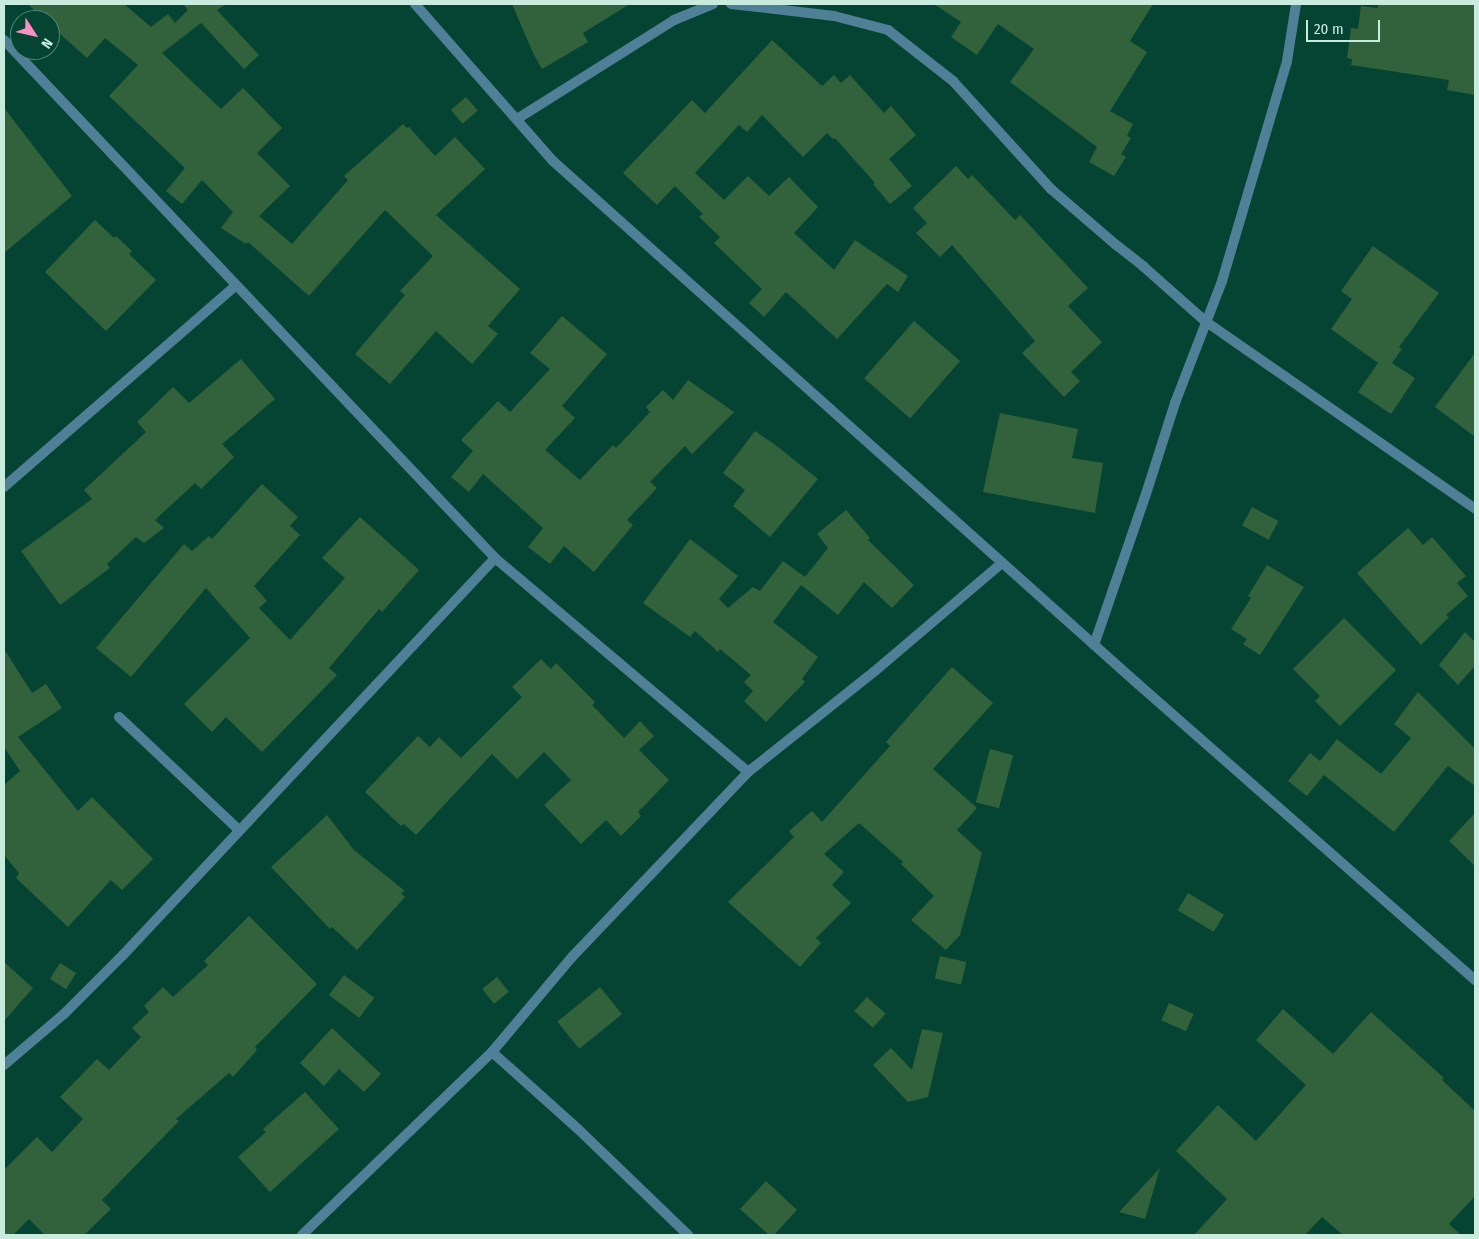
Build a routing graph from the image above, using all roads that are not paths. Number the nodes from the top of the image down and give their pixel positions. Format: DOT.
graph roads {
  1 [pos="415,4"];
  2 [pos="713,4"];
  3 [pos="731,4"];
  4 [pos="1296,4"];
  5 [pos="4,40"];
  6 [pos="517,120"];
  7 [pos="235,286"];
  8 [pos="1205,321"];
  9 [pos="4,487"];
  10 [pos="1475,509"];
  11 [pos="495,558"];
  12 [pos="1002,563"];
  13 [pos="1094,645"];
  14 [pos="119,717"];
  15 [pos="748,772"];
  16 [pos="239,830"];
  17 [pos="1475,980"];
  18 [pos="492,1052"];
  19 [pos="4,1065"];
  20 [pos="302,1235"];
  21 [pos="688,1235"];
  1 -- 6 [label="street"];
  2 -- 6 [label="street"];
  3 -- 8 [label="street"];
  4 -- 8 [label="street"];
  5 -- 7 [label="street"];
  6 -- 12 [label="street"];
  7 -- 9 [label="street"];
  7 -- 11 [label="street"];
  8 -- 10 [label="street"];
  8 -- 13 [label="street"];
  11 -- 15 [label="street"];
  11 -- 16 [label="street"];
  12 -- 13 [label="street"];
  12 -- 15 [label="street"];
  13 -- 17 [label="street"];
  14 -- 16 [label="street"];
  15 -- 18 [label="street"];
  16 -- 19 [label="street"];
  18 -- 20 [label="street"];
  18 -- 21 [label="street"];
}
